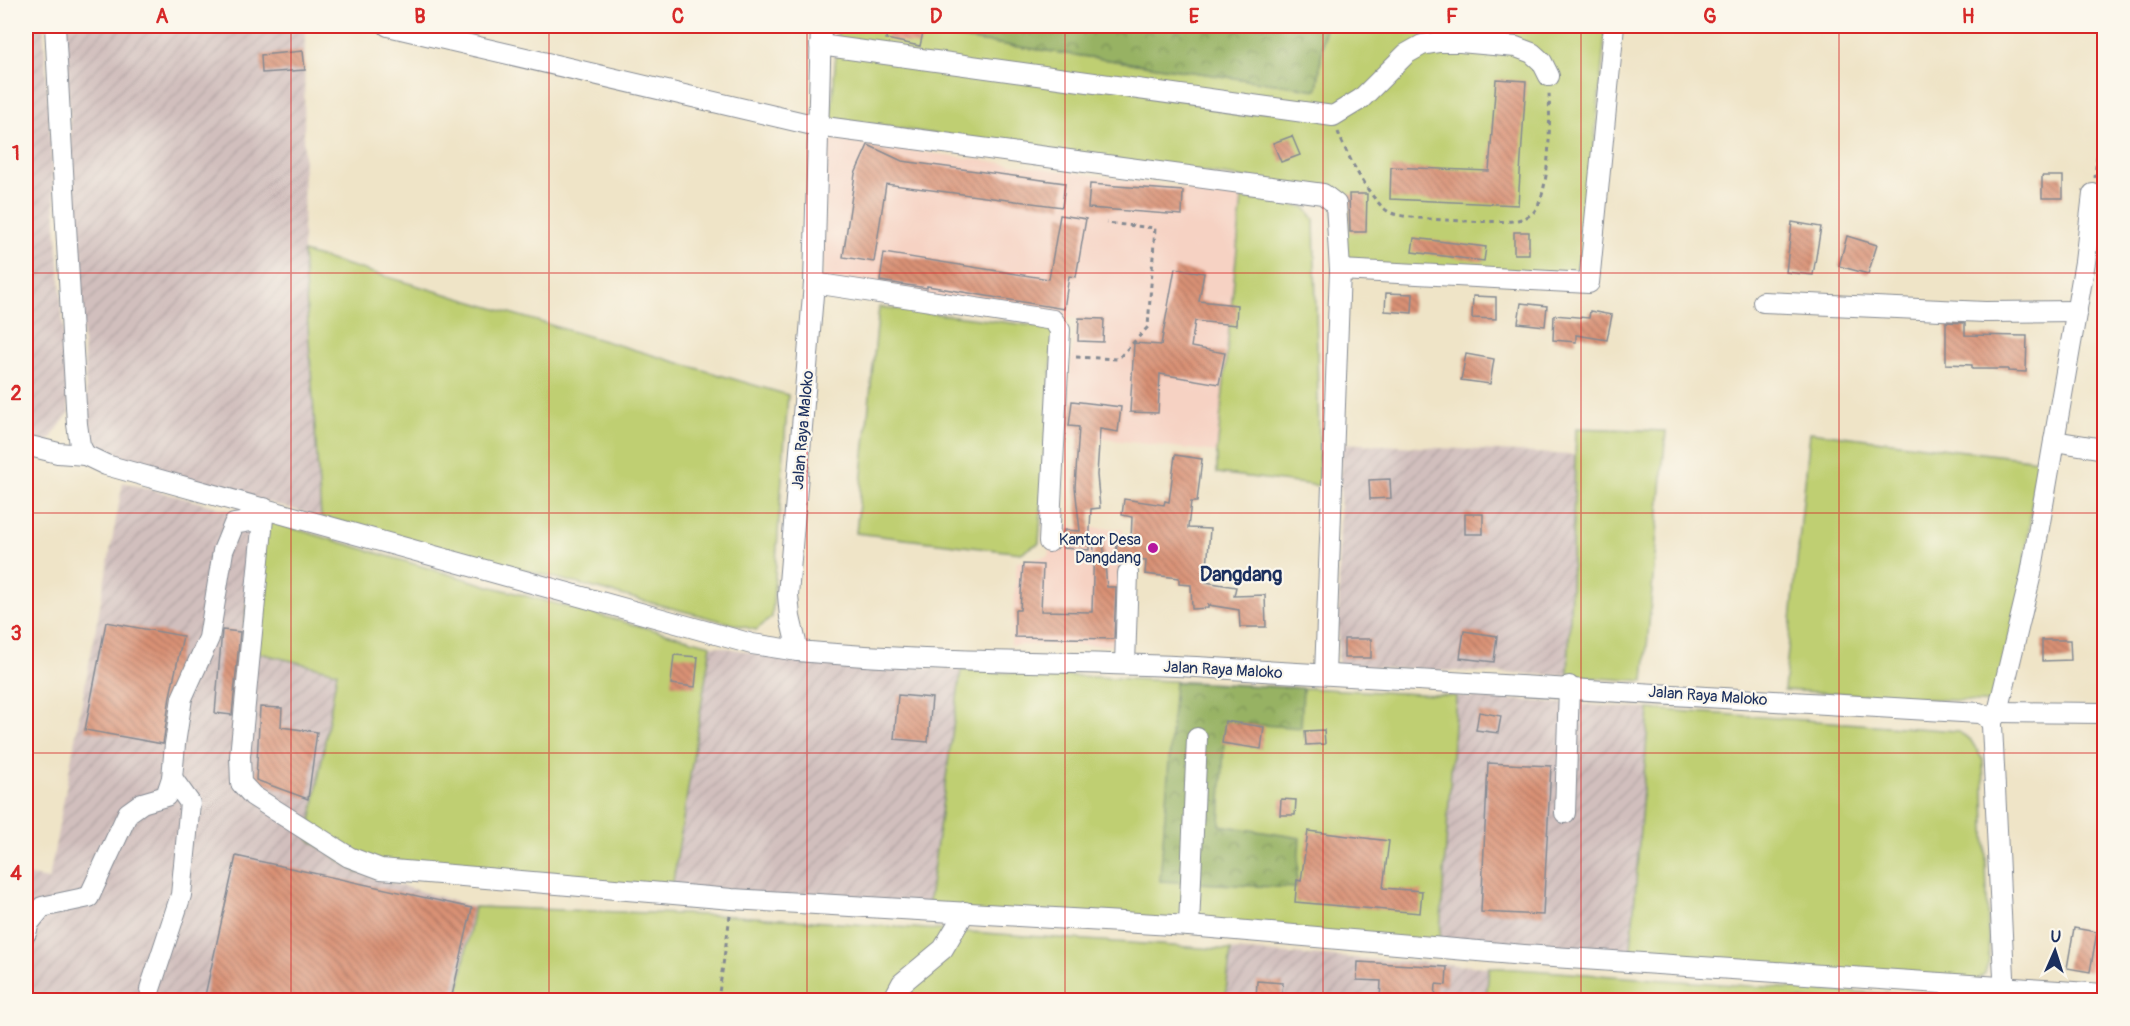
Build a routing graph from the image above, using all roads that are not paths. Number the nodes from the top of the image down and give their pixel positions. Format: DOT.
graph roads {
  1 [pos="56,26"];
  2 [pos="388,26"];
  3 [pos="821,26"];
  4 [pos="1614,26"];
  5 [pos="820,45"];
  6 [pos="1549,76"];
  7 [pos="817,126"];
  8 [pos="2093,194"];
  9 [pos="2104,256"];
  10 [pos="2085,262"];
  11 [pos="1340,270"];
  12 [pos="814,283"];
  13 [pos="1763,302"];
  14 [pos="2077,311"];
  15 [pos="2054,441"];
  16 [pos="26,445"];
  17 [pos="2104,449"];
  18 [pos="85,455"];
  19 [pos="263,514"];
  20 [pos="1048,542"];
  21 [pos="1128,573"];
  22 [pos="798,651"];
  23 [pos="1125,664"];
  24 [pos="1325,674"];
  25 [pos="1569,686"];
  26 [pos="2104,713"];
  27 [pos="1994,717"];
  28 [pos="1197,738"];
  29 [pos="172,778"];
  30 [pos="1565,813"];
  31 [pos="965,912"];
  32 [pos="1189,926"];
  33 [pos="26,933"];
  34 [pos="150,989"];
  35 [pos="2004,994"];
  36 [pos="2104,994"];
  37 [pos="893,1000"];
  1 -- 18 [label="street"];
  2 -- 7 [label="street"];
  3 -- 5 [label="street, Jalan Raya Maloko"];
  4 -- 11 [label="street"];
  5 -- 6 [label="street"];
  5 -- 7 [label="street, Jalan Raya Maloko"];
  7 -- 11 [label="street"];
  7 -- 12 [label="street, Jalan Raya Maloko"];
  8 -- 10 [label="street"];
  9 -- 10 [label="street"];
  10 -- 14 [label="street"];
  11 -- 24 [label="street"];
  12 -- 20 [label="street"];
  12 -- 22 [label="street, Jalan Raya Maloko"];
  13 -- 14 [label="street"];
  14 -- 15 [label="street"];
  15 -- 17 [label="street"];
  15 -- 27 [label="street"];
  16 -- 18 [label="street"];
  18 -- 19 [label="street"];
  19 -- 22 [label="street"];
  19 -- 29 [label="street"];
  19 -- 31 [label="street"];
  21 -- 23 [label="street"];
  22 -- 23 [label="street, Jalan Raya Maloko"];
  23 -- 24 [label="street, Jalan Raya Maloko"];
  24 -- 25 [label="street, Jalan Raya Maloko"];
  25 -- 27 [label="street, Jalan Raya Maloko"];
  25 -- 30 [label="street"];
  26 -- 27 [label="street"];
  27 -- 35 [label="street"];
  28 -- 32 [label="street"];
  29 -- 33 [label="street"];
  29 -- 34 [label="street"];
  31 -- 32 [label="street"];
  31 -- 37 [label="street"];
  32 -- 35 [label="street"];
  35 -- 36 [label="street"];
}
